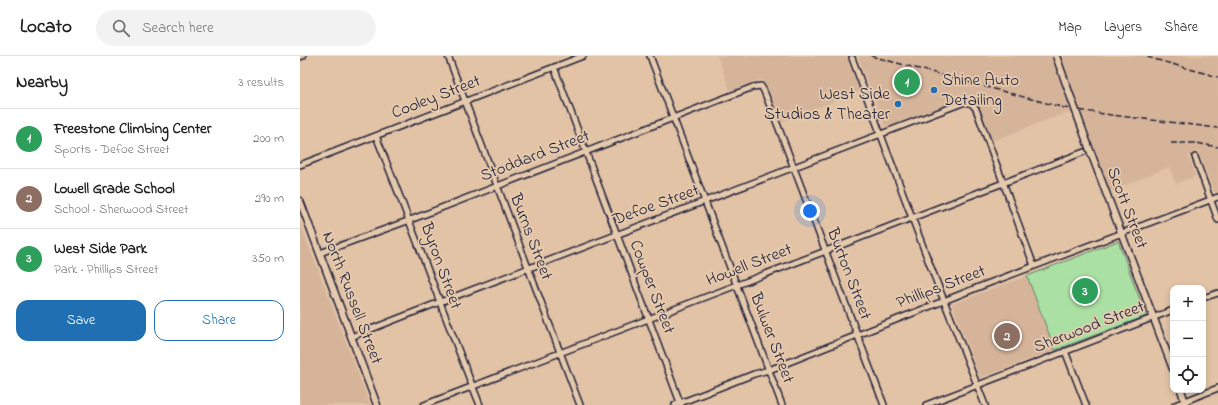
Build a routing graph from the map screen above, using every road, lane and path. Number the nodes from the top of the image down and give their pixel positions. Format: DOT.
graph roads {
  1 [pos="303,56"];
  2 [pos="448,56"];
  3 [pos="583,56"];
  4 [pos="650,56"];
  5 [pos="1056,56"];
  6 [pos="300,57"];
  7 [pos="852,58"];
  8 [pos="554,67"];
  9 [pos="761,86"];
  10 [pos="465,101"];
  11 [pos="674,118"];
  12 [pos="881,134"];
  13 [pos="376,136"];
  14 [pos="586,152"];
  15 [pos="1084,152"];
  16 [pos="1194,157"];
  17 [pos="300,166"];
  18 [pos="794,168"];
  19 [pos="1003,184"];
  20 [pos="497,186"];
  21 [pos="1218,197"];
  22 [pos="1211,200"];
  23 [pos="300,201"];
  24 [pos="706,202"];
  25 [pos="913,218"];
  26 [pos="410,220"];
  27 [pos="1218,220"];
  28 [pos="1122,234"];
  29 [pos="616,235"];
  30 [pos="826,251"];
  31 [pos="320,253"];
  32 [pos="1034,266"];
  33 [pos="528,268"];
  34 [pos="737,285"];
  35 [pos="1218,293"];
  36 [pos="1206,297"];
  37 [pos="944,301"];
  38 [pos="440,302"];
  39 [pos="1170,311"];
  40 [pos="1153,318"];
  41 [pos="649,319"];
  42 [pos="857,335"];
  43 [pos="351,337"];
  44 [pos="1065,351"];
  45 [pos="560,353"];
  46 [pos="1170,361"];
  47 [pos="769,370"];
  48 [pos="976,385"];
  49 [pos="472,387"];
  50 [pos="1218,388"];
  51 [pos="1182,393"];
  52 [pos="1185,403"];
  53 [pos="679,404"];
  54 [pos="377,405"];
  55 [pos="424,405"];
  56 [pos="480,405"];
  57 [pos="580,405"];
  58 [pos="782,405"];
  59 [pos="884,405"];
  60 [pos="926,405"];
  61 [pos="985,405"];
  62 [pos="1086,405"];
  63 [pos="1174,405"];
  1 -- 6 [label="street"];
  2 -- 10 [label="street, Burns Street"];
  3 -- 8 [label="street, Cooley Street"];
  4 -- 11 [label="street, Bulwer Street"];
  5 -- 28 [label="street, Scott Street, bridge"];
  7 -- 12 [label="street"];
  8 -- 10 [label="street, Cooley Street"];
  8 -- 14 [label="street, Cowper Street"];
  9 -- 11 [label="street, Stoddard Street"];
  9 -- 18 [label="street, Burton Street"];
  10 -- 13 [label="street, Cooley Street"];
  10 -- 20 [label="street, Burns Street"];
  11 -- 14 [label="street, Stoddard Street"];
  11 -- 24 [label="street, Bulwer Street"];
  12 -- 18 [label="street, Defoe Street"];
  12 -- 19 [label="street, Defoe Street"];
  12 -- 25 [label="street"];
  13 -- 17 [label="street, Cooley Street"];
  13 -- 26 [label="street, Byron Street"];
  14 -- 20 [label="street, Stoddard Street"];
  14 -- 29 [label="street, Cowper Street"];
  15 -- 19 [label="street, Howell Street"];
  16 -- 22 [label="street"];
  18 -- 24 [label="street, Defoe Street"];
  18 -- 30 [label="street, Burton Street"];
  19 -- 25 [label="street, Howell Street"];
  19 -- 32 [label="street"];
  20 -- 26 [label="street, Stoddard Street"];
  20 -- 33 [label="street, Burns Street"];
  21 -- 22 [label="street, Phillips Street"];
  22 -- 27 [label="street"];
  22 -- 28 [label="street, Phillips Street"];
  23 -- 31 [label="street, North Russell Street"];
  24 -- 29 [label="street, Defoe Street"];
  24 -- 34 [label="street, Bulwer Street"];
  25 -- 30 [label="street, Howell Street"];
  25 -- 37 [label="street"];
  26 -- 31 [label="street, Stoddard Street"];
  26 -- 38 [label="street, Byron Street"];
  28 -- 32 [label="street, Phillips Street"];
  28 -- 40 [label="street, Scott Street"];
  29 -- 33 [label="street, Defoe Street"];
  29 -- 41 [label="street, Cowper Street"];
  30 -- 34 [label="street, Howell Street"];
  30 -- 42 [label="street, Burton Street"];
  31 -- 43 [label="street, North Russell Street"];
  32 -- 37 [label="street, Phillips Street"];
  33 -- 38 [label="street, Defoe Street"];
  33 -- 45 [label="street, Burns Street"];
  34 -- 41 [label="street, Howell Street"];
  34 -- 47 [label="street, Bulwer Street"];
  35 -- 36 [label="street"];
  37 -- 42 [label="street, Phillips Street"];
  37 -- 48 [label="street"];
  38 -- 43 [label="street, Defoe Street"];
  38 -- 49 [label="street, Byron Street"];
  39 -- 40 [label="street, Sherwood Street"];
  40 -- 44 [label="street, Sherwood Street"];
  40 -- 46 [label="street, Scott Street"];
  41 -- 45 [label="street, Howell Street"];
  41 -- 53 [label="street, Cowper Street"];
  42 -- 47 [label="street, Phillips Street"];
  42 -- 59 [label="street, Burton Street"];
  43 -- 54 [label="street, North Russell Street"];
  44 -- 48 [label="street, Sherwood Street"];
  44 -- 62 [label="street"];
  45 -- 49 [label="street, Howell Street"];
  45 -- 57 [label="street, Burns Street"];
  47 -- 53 [label="street, Phillips Street"];
  47 -- 58 [label="street, Bulwer Street"];
  48 -- 60 [label="street, Sherwood Street"];
  48 -- 61 [label="street"];
  49 -- 55 [label="street, Howell Street"];
  49 -- 56 [label="street, Byron Street"];
  50 -- 52 [label="street"];
  51 -- 52 [label="street"];
  52 -- 63 [label="street"];
}
